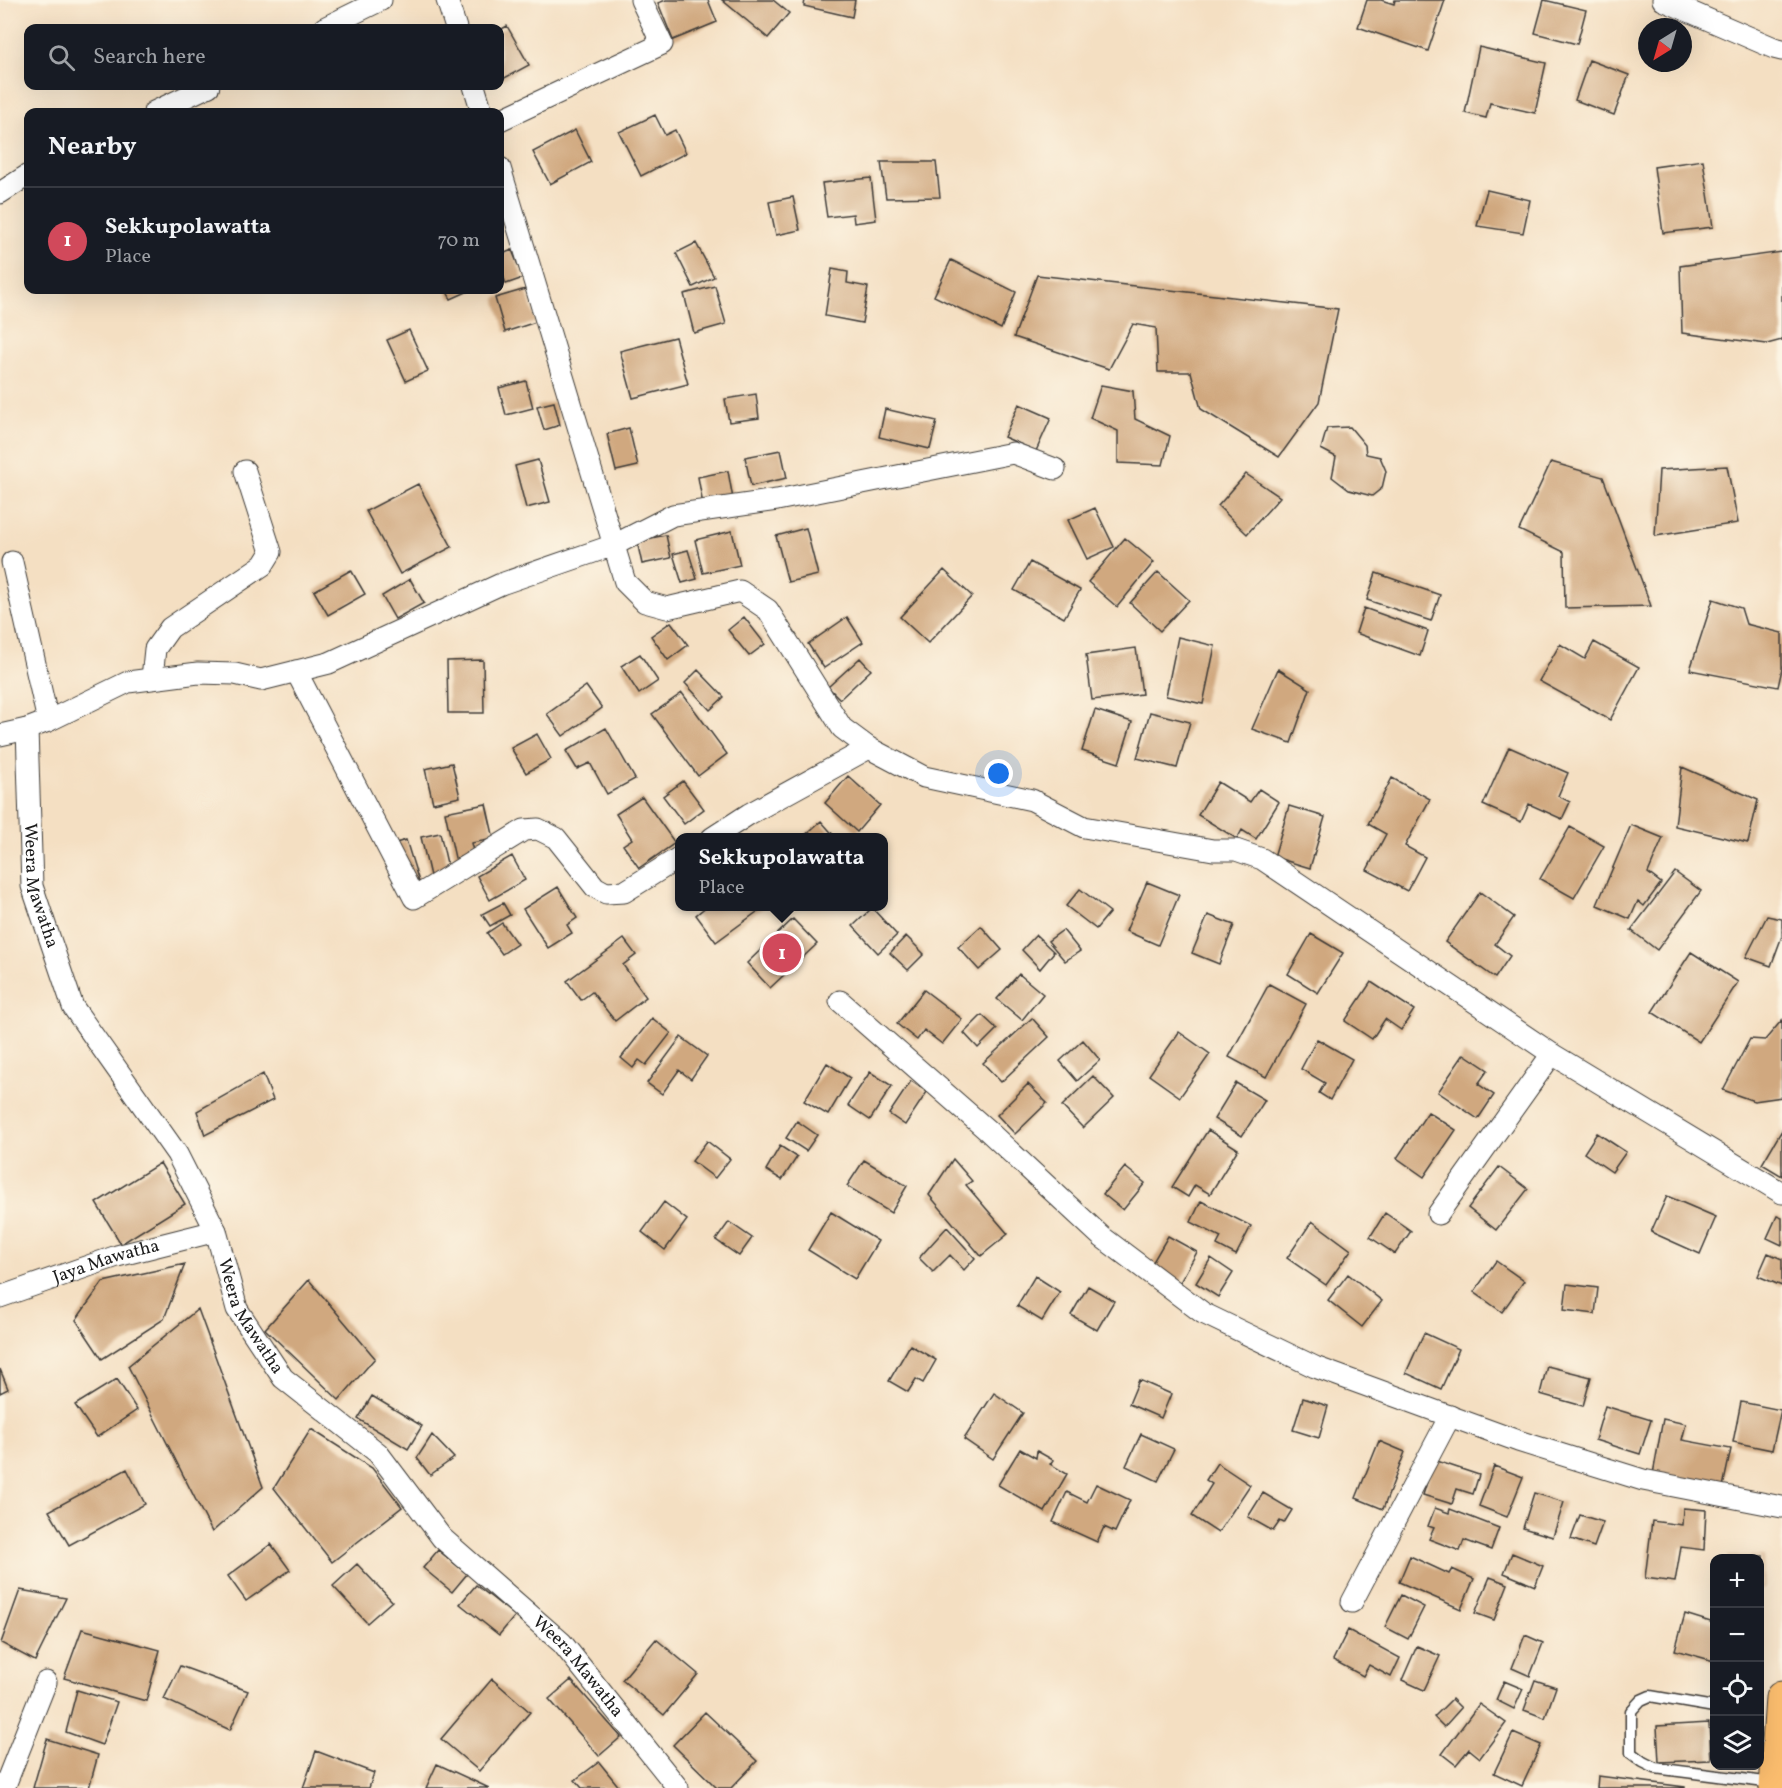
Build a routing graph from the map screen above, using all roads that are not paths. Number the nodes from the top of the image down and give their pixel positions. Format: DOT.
graph roads {
  1 [pos="381,0"];
  2 [pos="447,0"];
  3 [pos="641,0"];
  4 [pos="1663,0"];
  5 [pos="332,24"];
  6 [pos="455,24"];
  7 [pos="1782,50"];
  8 [pos="201,90"];
  9 [pos="475,90"];
  10 [pos="162,108"];
  11 [pos="481,108"];
  12 [pos="504,118"];
  13 [pos="24,178"];
  14 [pos="504,181"];
  15 [pos="0,193"];
  16 [pos="1055,469"];
  17 [pos="245,471"];
  18 [pos="614,545"];
  19 [pos="12,562"];
  20 [pos="296,671"];
  21 [pos="152,678"];
  22 [pos="48,721"];
  23 [pos="27,729"];
  24 [pos="0,735"];
  25 [pos="869,748"];
  26 [pos="718,833"];
  27 [pos="675,860"];
  28 [pos="840,1001"];
  29 [pos="1552,1054"];
  30 [pos="1782,1193"];
  31 [pos="1438,1214"];
  32 [pos="216,1231"];
  33 [pos="0,1297"];
  34 [pos="1450,1416"];
  35 [pos="1782,1507"];
  36 [pos="1352,1602"];
  37 [pos="46,1682"];
  38 [pos="1710,1706"];
  39 [pos="1778,1711"];
  40 [pos="1776,1786"];
  41 [pos="4,1788"];
  42 [pos="678,1788"];
  1 -- 5 [label="street"];
  2 -- 6 [label="street"];
  3 -- 12 [label="street"];
  4 -- 7 [label="street"];
  8 -- 10 [label="street"];
  9 -- 11 [label="street"];
  13 -- 15 [label="street"];
  14 -- 18 [label="street"];
  16 -- 18 [label="street"];
  17 -- 21 [label="street"];
  18 -- 20 [label="street"];
  18 -- 25 [label="street"];
  19 -- 22 [label="street"];
  20 -- 21 [label="street"];
  20 -- 27 [label="street"];
  21 -- 22 [label="street"];
  22 -- 23 [label="street"];
  23 -- 24 [label="street"];
  23 -- 32 [label="street, Weera Mawatha"];
  25 -- 26 [label="street"];
  25 -- 29 [label="street"];
  28 -- 34 [label="street"];
  29 -- 30 [label="street"];
  29 -- 31 [label="street"];
  32 -- 33 [label="street, Jaya Mawatha"];
  32 -- 42 [label="street, Weera Mawatha"];
  34 -- 35 [label="street"];
  34 -- 36 [label="street"];
  37 -- 41 [label="street"];
  38 -- 40 [label="lane"];
  39 -- 40 [label="main road"];
}
